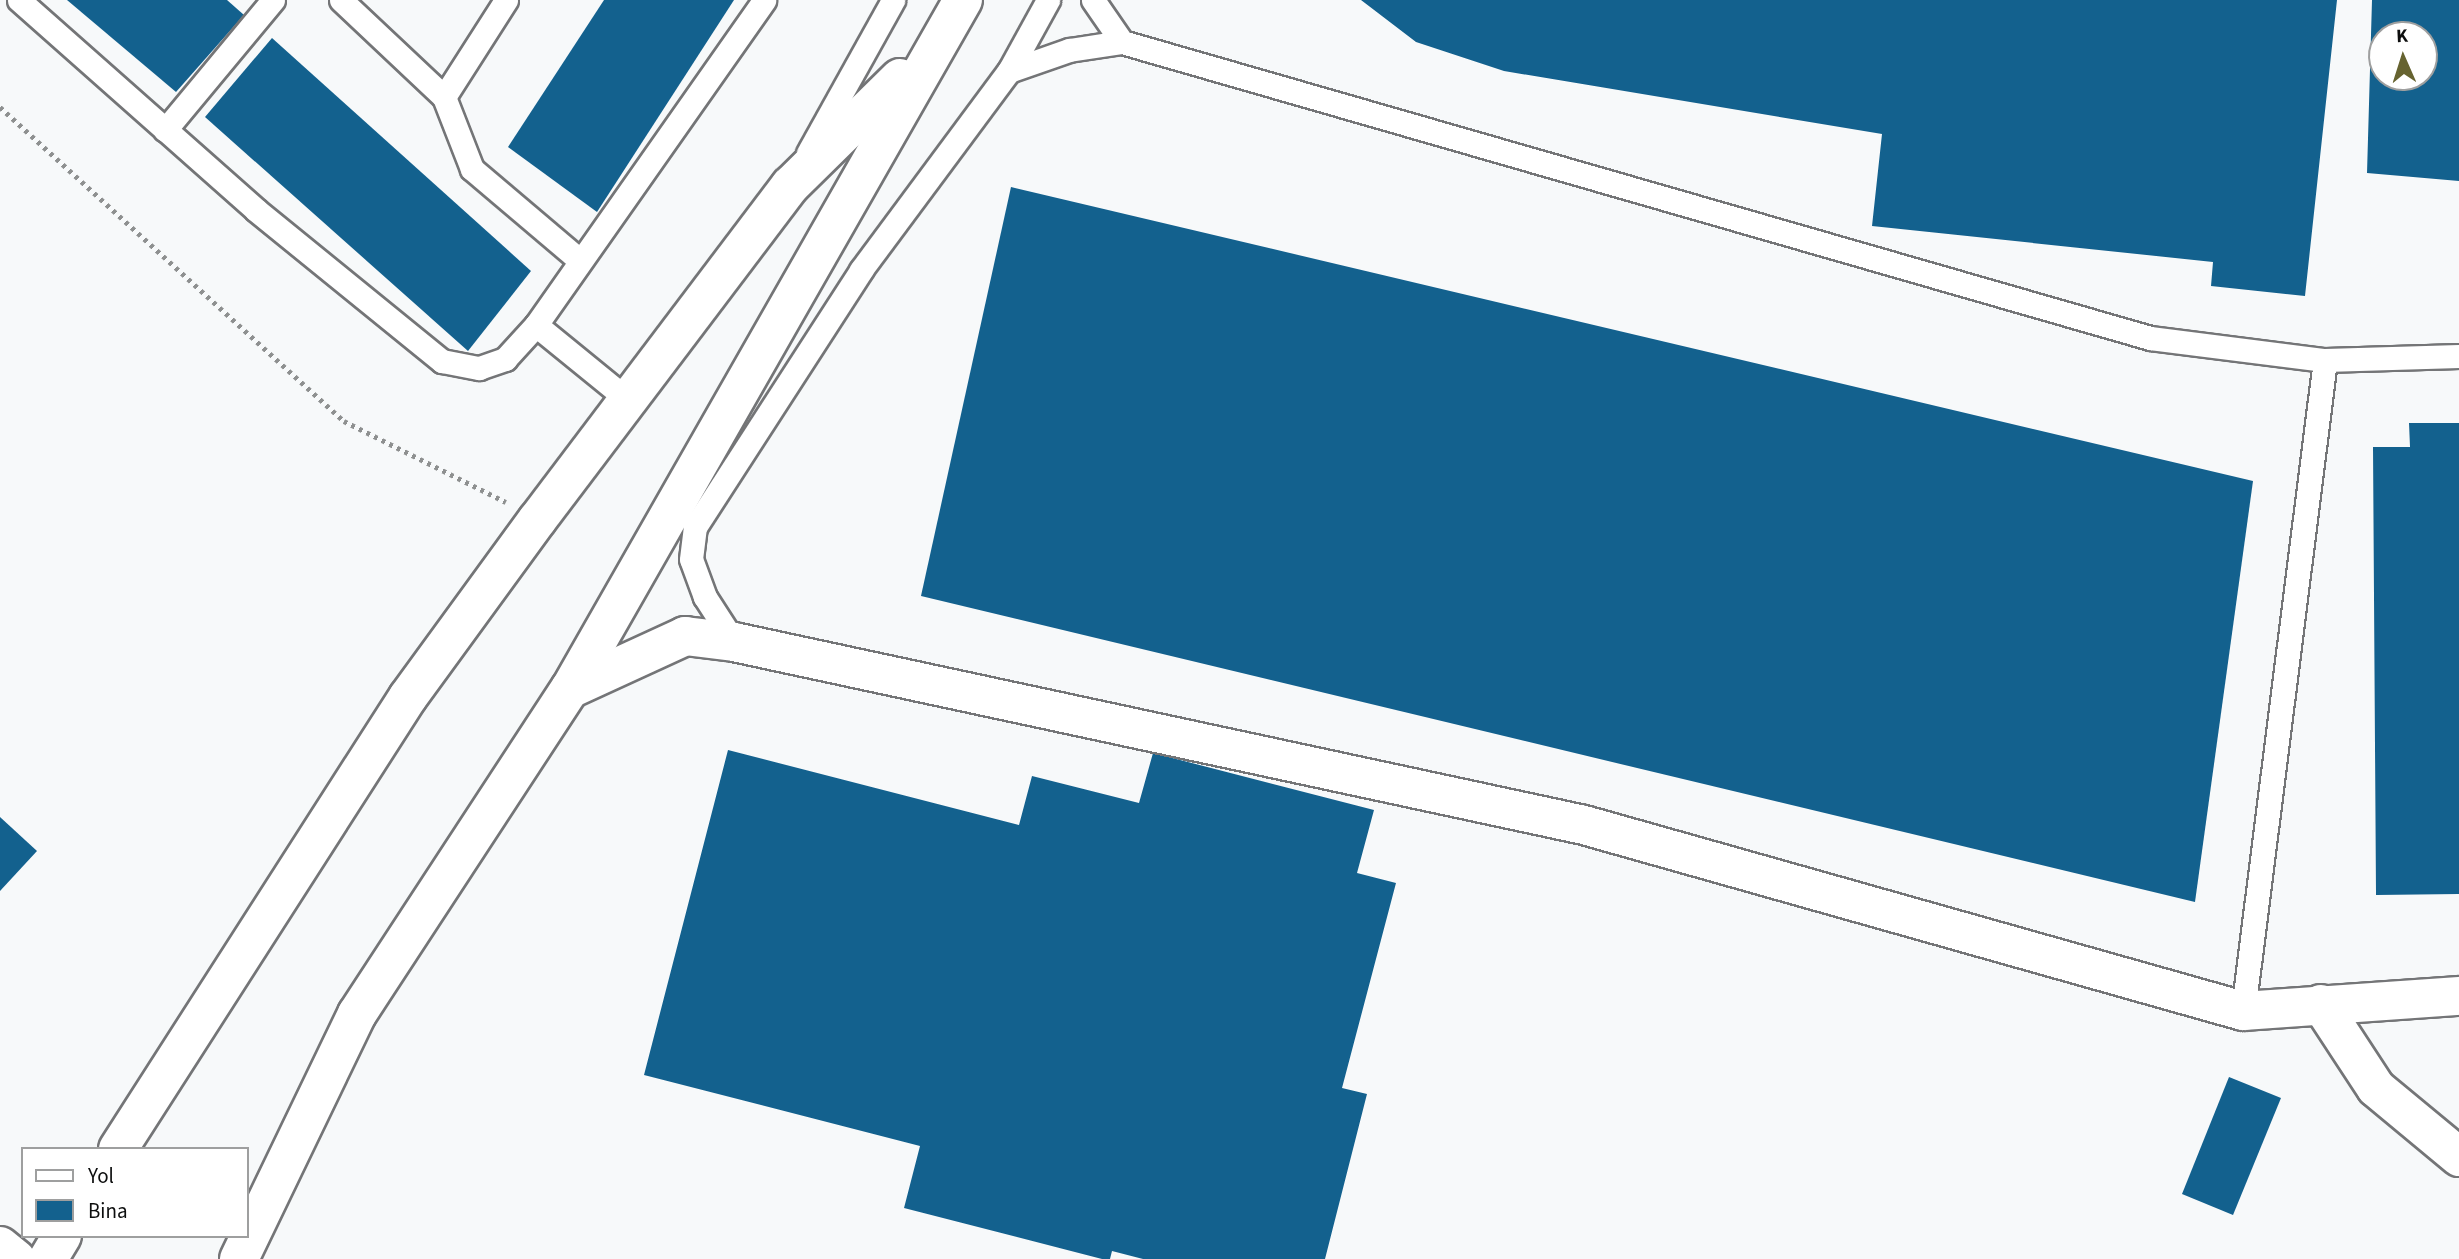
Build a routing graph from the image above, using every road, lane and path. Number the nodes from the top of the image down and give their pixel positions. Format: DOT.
graph roads {
  1 [pos="19,0"];
  2 [pos="273,0"];
  3 [pos="341,0"];
  4 [pos="506,0"];
  5 [pos="764,0"];
  6 [pos="893,0"];
  7 [pos="1048,0"];
  8 [pos="1093,0"];
  9 [pos="963,1"];
  10 [pos="1122,42"];
  11 [pos="932,47"];
  12 [pos="1009,71"];
  13 [pos="444,97"];
  14 [pos="0,107"];
  15 [pos="165,130"];
  16 [pos="790,186"];
  17 [pos="578,259"];
  18 [pos="536,325"];
  19 [pos="2459,356"];
  20 [pos="2325,360"];
  21 [pos="628,400"];
  22 [pos="538,519"];
  23 [pos="733,642"];
  24 [pos="570,689"];
  25 [pos="2459,996"];
  26 [pos="2322,1004"];
  27 [pos="2243,1011"];
  28 [pos="119,1147"];
  29 [pos="2459,1157"];
  30 [pos="61,1238"];
  31 [pos="0,1246"];
  32 [pos="16,1259"];
  33 [pos="48,1259"];
  34 [pos="239,1259"];
  1 -- 15 [label="lane"];
  2 -- 15 [label="lane"];
  3 -- 13 [label="lane"];
  4 -- 13 [label="lane"];
  5 -- 17 [label="lane"];
  6 -- 16 [label="lane"];
  7 -- 12 [label="lane"];
  8 -- 10 [label="lane"];
  9 -- 11 [label="street"];
  10 -- 12 [label="lane"];
  10 -- 20 [label="lane"];
  11 -- 16 [label="street"];
  11 -- 24 [label="street"];
  12 -- 23 [label="lane"];
  13 -- 17 [label="lane"];
  14 -- 22 [label="path"];
  15 -- 18 [label="lane"];
  16 -- 21 [label="street"];
  17 -- 18 [label="lane"];
  18 -- 21 [label="lane"];
  19 -- 20 [label="lane"];
  20 -- 27 [label="lane"];
  21 -- 22 [label="street"];
  22 -- 28 [label="street"];
  23 -- 24 [label="street"];
  23 -- 27 [label="street"];
  24 -- 34 [label="street"];
  25 -- 26 [label="street"];
  26 -- 27 [label="street"];
  26 -- 29 [label="street"];
  30 -- 33 [label="street"];
  31 -- 32 [label="street"];
}
